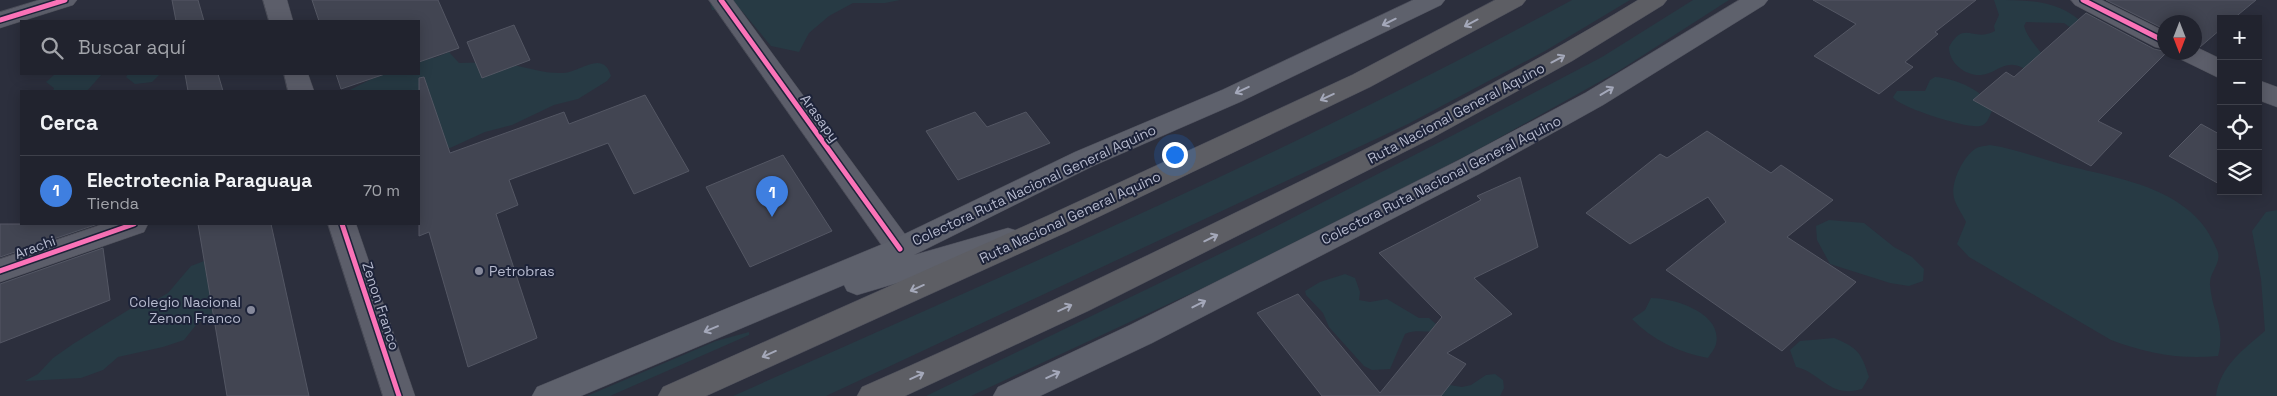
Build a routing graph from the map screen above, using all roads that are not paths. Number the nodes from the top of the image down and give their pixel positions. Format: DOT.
graph roads {
  1 [pos="65,0"];
  2 [pos="275,0"];
  3 [pos="721,0"];
  4 [pos="1433,0"];
  5 [pos="1514,0"];
  6 [pos="1655,0"];
  7 [pos="1756,0"];
  8 [pos="2083,0"];
  9 [pos="0,20"];
  10 [pos="281,20"];
  11 [pos="2157,37"];
  12 [pos="2202,60"];
  13 [pos="2217,68"];
  14 [pos="296,75"];
  15 [pos="301,90"];
  16 [pos="2262,91"];
  17 [pos="2277,98"];
  18 [pos="1057,224"];
  19 [pos="131,225"];
  20 [pos="342,225"];
  21 [pos="900,248"];
  22 [pos="0,271"];
  23 [pos="738,318"];
  24 [pos="399,396"];
  25 [pos="548,396"];
  26 [pos="674,396"];
  27 [pos="873,396"];
  28 [pos="1009,396"];
  1 -- 9 [label="street"];
  2 -- 10 [label="street"];
  3 -- 21 [label="street, Arasapy"];
  4 -- 21 [label="main road, Colectora Ruta Nacional General Aquino, one-way"];
  5 -- 18 [label="highway, Ruta Nacional General Aquino, one-way"];
  27 -- 6 [label="highway, Ruta Nacional General Aquino, one-way"];
  28 -- 7 [label="main road, Colectora Ruta Nacional General Aquino, one-way"];
  8 -- 11 [label="street"];
  12 -- 13 [label="street"];
  14 -- 15 [label="street"];
  16 -- 17 [label="street"];
  18 -- 23 [label="main road"];
  18 -- 26 [label="highway, Ruta Nacional General Aquino, one-way"];
  19 -- 22 [label="street, Arachi"];
  20 -- 24 [label="street, Zenon Franco"];
  21 -- 23 [label="main road, Colectora Ruta Nacional General Aquino"];
  23 -- 25 [label="main road, Colectora Ruta Nacional General Aquino, one-way"];
}
